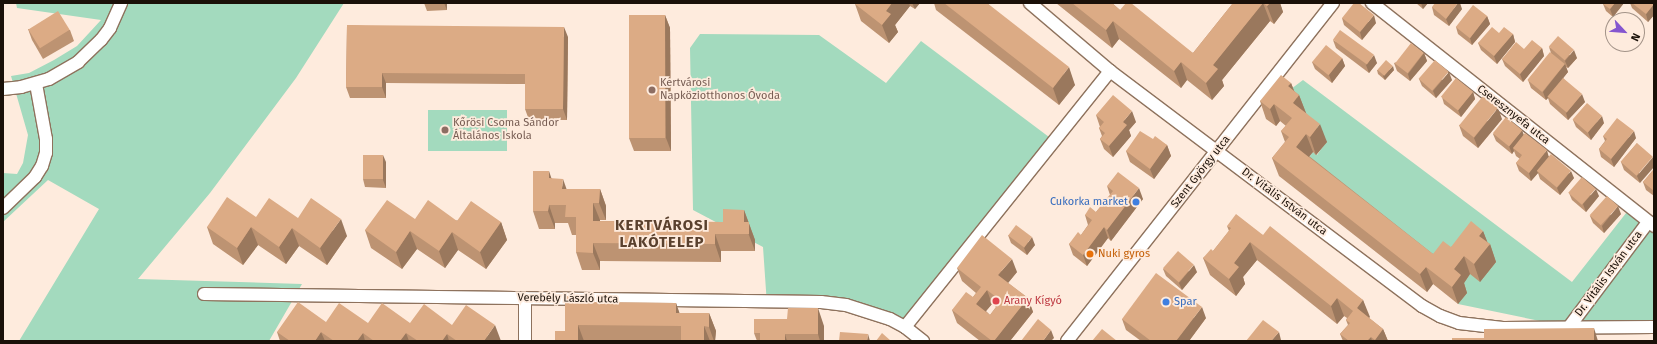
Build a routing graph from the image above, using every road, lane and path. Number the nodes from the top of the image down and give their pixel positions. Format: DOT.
graph roads {
  1 [pos="121,3"];
  2 [pos="1030,3"];
  3 [pos="1333,3"];
  4 [pos="1372,3"];
  5 [pos="1110,71"];
  6 [pos="36,84"];
  7 [pos="3,89"];
  8 [pos="1217,152"];
  9 [pos="3,208"];
  10 [pos="1651,224"];
  11 [pos="204,294"];
  12 [pos="525,298"];
  13 [pos="1569,326"];
  14 [pos="905,327"];
  15 [pos="1654,327"];
  16 [pos="525,341"];
  17 [pos="923,341"];
  18 [pos="1067,341"];
  1 -- 6 [label="street"];
  2 -- 5 [label="street, Dr. Vitális István utca"];
  3 -- 8 [label="street, Szent György utca"];
  4 -- 10 [label="street, Cseresznyefa utca"];
  5 -- 8 [label="street, Dr. Vitális István utca"];
  5 -- 14 [label="street"];
  6 -- 7 [label="street"];
  6 -- 9 [label="street"];
  8 -- 13 [label="street, Dr. Vitális István utca"];
  8 -- 18 [label="street, Szent György utca"];
  10 -- 13 [label="street, Dr. Vitális István utca"];
  11 -- 12 [label="street, Verebély László utca"];
  12 -- 14 [label="street, Verebély László utca"];
  12 -- 16 [label="street"];
  13 -- 15 [label="street, Dr. Vitális István utca"];
  14 -- 17 [label="street, Verebély László utca"];
}
